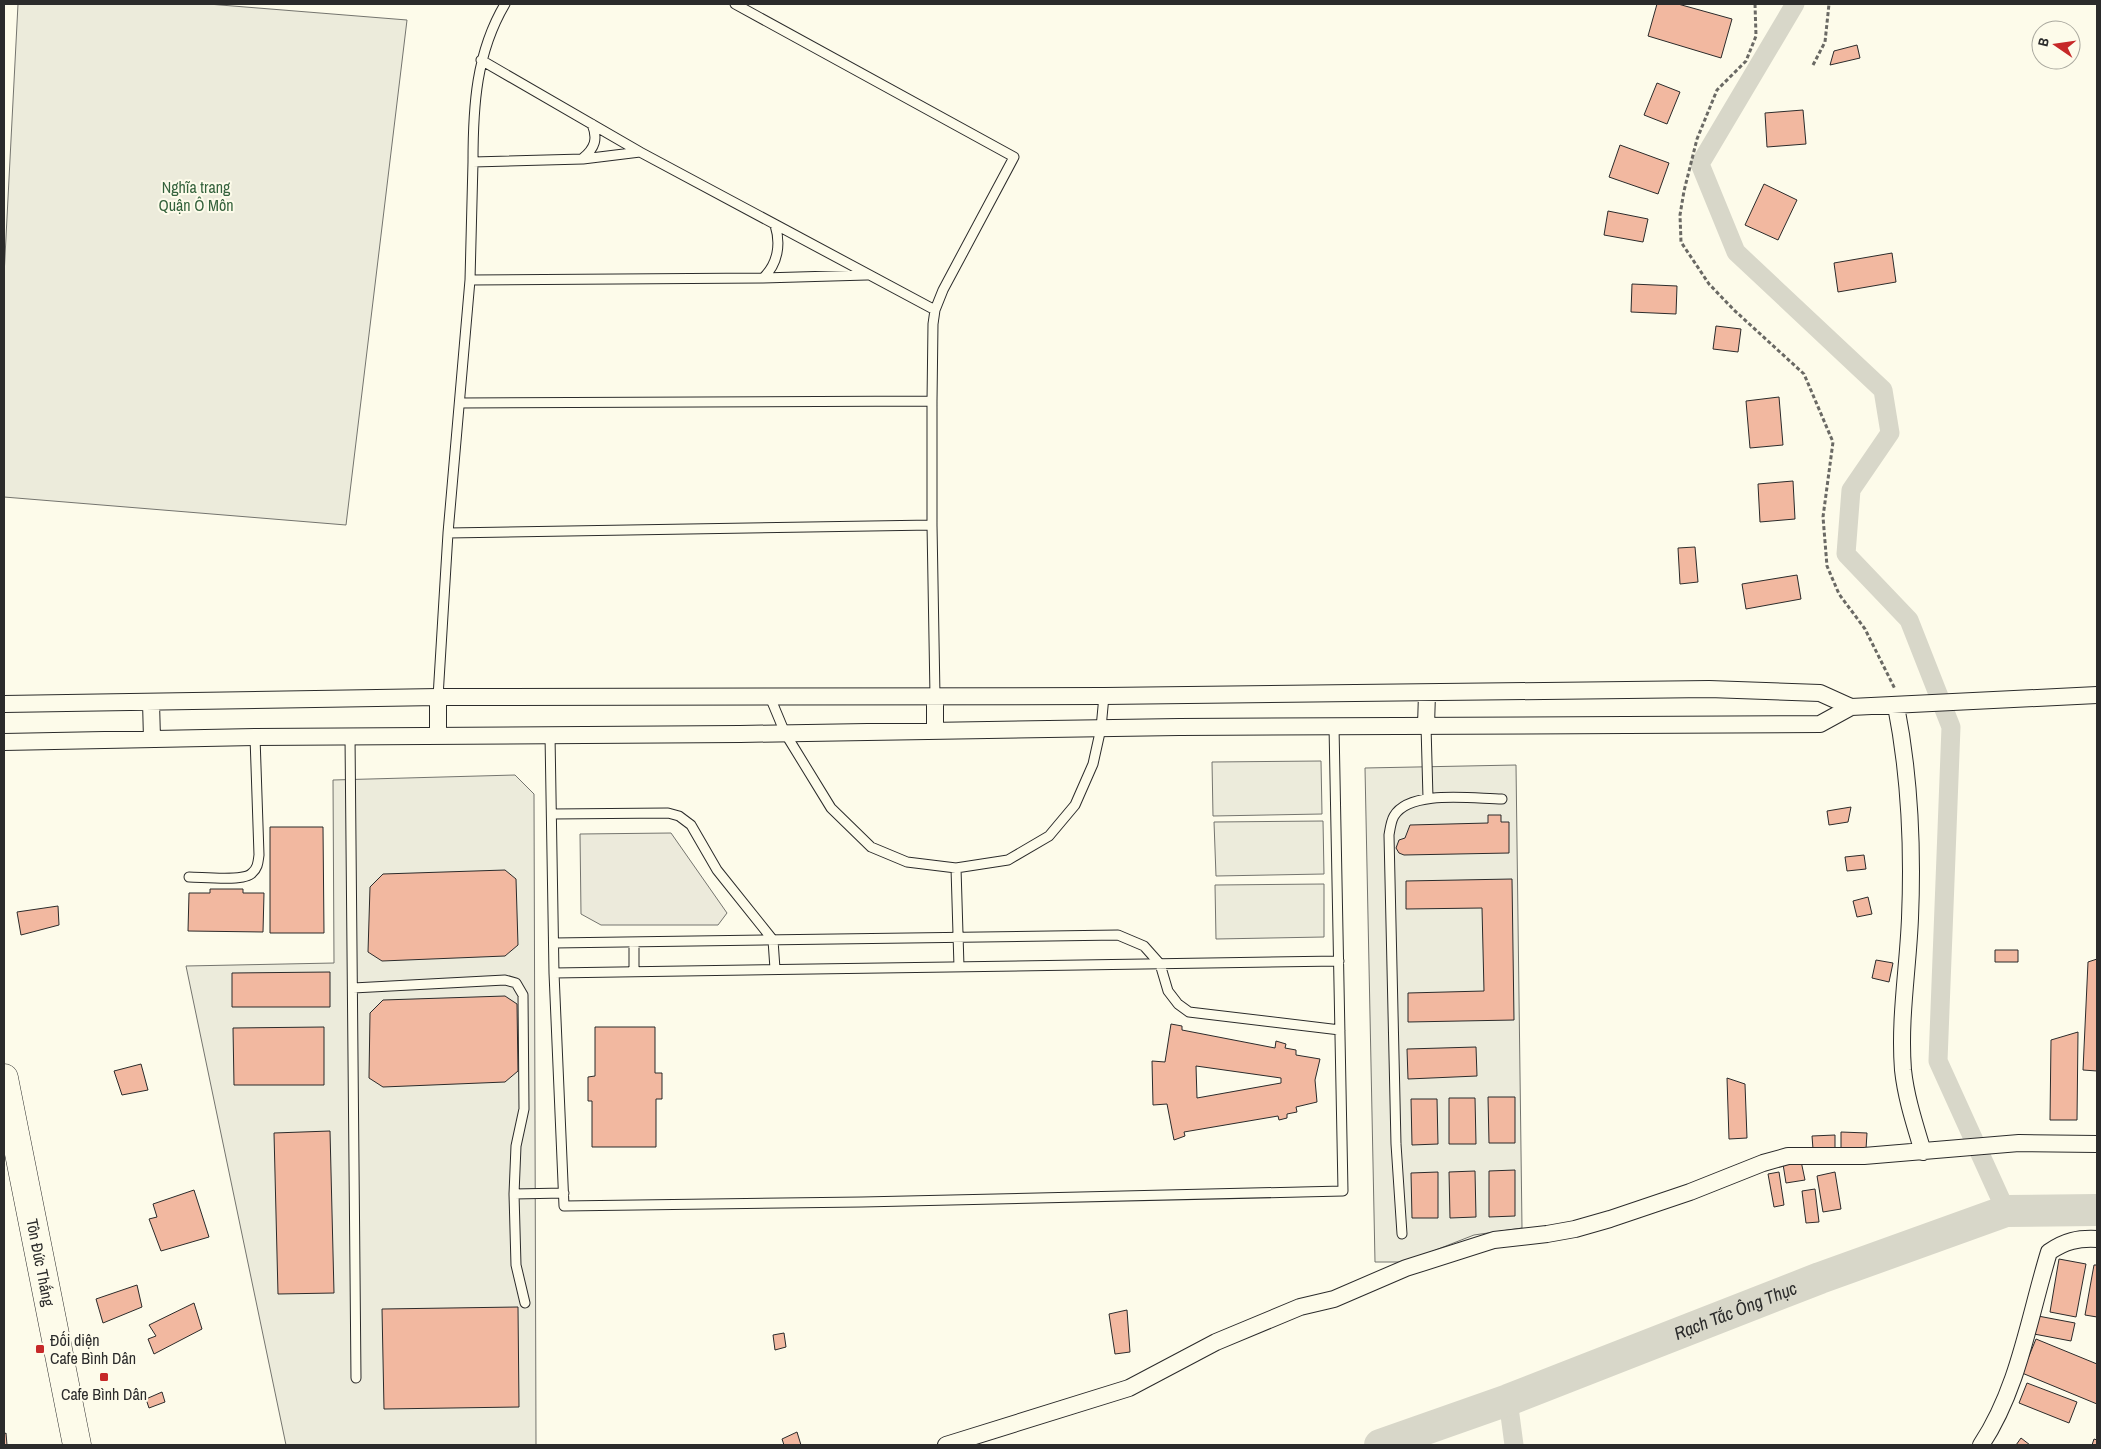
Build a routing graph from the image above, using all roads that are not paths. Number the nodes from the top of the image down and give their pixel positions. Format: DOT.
graph roads {
  1 [pos="505,4"];
  2 [pos="735,4"];
  3 [pos="481,60"];
  4 [pos="592,124"];
  5 [pos="640,152"];
  6 [pos="583,159"];
  7 [pos="473,162"];
  8 [pos="774,224"];
  9 [pos="868,275"];
  10 [pos="763,278"];
  11 [pos="470,280"];
  12 [pos="935,310"];
  13 [pos="932,401"];
  14 [pos="460,403"];
  15 [pos="932,525"];
  16 [pos="448,533"];
  17 [pos="1427,693"];
  18 [pos="2097,695"];
  19 [pos="935,696"];
  20 [pos="1104,696"];
  21 [pos="438,697"];
  22 [pos="770,697"];
  23 [pos="151,702"];
  24 [pos="4,704"];
  25 [pos="1902,706"];
  26 [pos="1851,707"];
  27 [pos="1334,726"];
  28 [pos="1426,726"];
  29 [pos="1101,728"];
  30 [pos="935,731"];
  31 [pos="785,733"];
  32 [pos="550,735"];
  33 [pos="350,736"];
  34 [pos="438,736"];
  35 [pos="255,737"];
  36 [pos="152,739"];
  37 [pos="4,742"];
  38 [pos="1428,798"];
  39 [pos="1502,799"];
  40 [pos="552,814"];
  41 [pos="956,868"];
  42 [pos="189,877"];
  43 [pos="958,938"];
  44 [pos="774,940"];
  45 [pos="634,942"];
  46 [pos="554,943"];
  47 [pos="1339,961"];
  48 [pos="1160,964"];
  49 [pos="959,967"];
  50 [pos="775,969"];
  51 [pos="634,971"];
  52 [pos="554,973"];
  53 [pos="353,988"];
  54 [pos="1340,1030"];
  55 [pos="4,1078"];
  56 [pos="2097,1144"];
  57 [pos="1928,1151"];
  58 [pos="564,1193"];
  59 [pos="514,1194"];
  60 [pos="1402,1234"];
  61 [pos="2097,1239"];
  62 [pos="526,1303"];
  63 [pos="356,1378"];
  64 [pos="77,1445"];
  65 [pos="946,1445"];
  66 [pos="1981,1445"];
  1 -- 3 [label="lane"];
  2 -- 12 [label="lane"];
  3 -- 4 [label="lane"];
  3 -- 7 [label="lane"];
  4 -- 5 [label="lane"];
  4 -- 6 [label="lane"];
  5 -- 6 [label="lane"];
  5 -- 8 [label="lane"];
  6 -- 7 [label="lane"];
  7 -- 11 [label="lane"];
  8 -- 9 [label="lane"];
  8 -- 10 [label="lane"];
  9 -- 10 [label="lane"];
  9 -- 12 [label="lane"];
  10 -- 11 [label="lane"];
  11 -- 14 [label="lane"];
  12 -- 13 [label="lane"];
  13 -- 14 [label="lane"];
  13 -- 15 [label="lane"];
  14 -- 16 [label="lane"];
  15 -- 16 [label="lane"];
  15 -- 19 [label="lane"];
  16 -- 21 [label="lane"];
  17 -- 20 [label="street"];
  17 -- 26 [label="street"];
  17 -- 28 [label="street"];
  18 -- 25 [label="street"];
  19 -- 20 [label="street"];
  19 -- 22 [label="street"];
  19 -- 30 [label="street"];
  20 -- 29 [label="lane"];
  21 -- 22 [label="street"];
  21 -- 23 [label="street"];
  21 -- 34 [label="street"];
  22 -- 31 [label="lane"];
  23 -- 24 [label="street"];
  23 -- 36 [label="street"];
  25 -- 26 [label="street"];
  25 -- 57 [label="street"];
  26 -- 28 [label="street"];
  27 -- 28 [label="street"];
  27 -- 29 [label="street"];
  27 -- 47 [label="lane"];
  28 -- 38 [label="lane"];
  29 -- 30 [label="street"];
  29 -- 41 [label="lane"];
  30 -- 31 [label="street"];
  31 -- 32 [label="street"];
  31 -- 41 [label="lane"];
  32 -- 34 [label="street"];
  32 -- 40 [label="lane"];
  33 -- 34 [label="street"];
  33 -- 35 [label="street"];
  33 -- 53 [label="lane"];
  35 -- 36 [label="street"];
  35 -- 42 [label="lane"];
  36 -- 37 [label="street"];
  38 -- 39 [label="lane"];
  38 -- 60 [label="lane"];
  40 -- 44 [label="lane"];
  40 -- 46 [label="lane"];
  41 -- 43 [label="lane"];
  43 -- 44 [label="lane"];
  43 -- 48 [label="lane"];
  43 -- 49 [label="lane"];
  44 -- 45 [label="lane"];
  44 -- 50 [label="lane"];
  45 -- 46 [label="lane"];
  45 -- 51 [label="lane"];
  46 -- 52 [label="lane"];
  47 -- 48 [label="lane"];
  47 -- 54 [label="lane"];
  48 -- 49 [label="lane"];
  48 -- 54 [label="lane"];
  49 -- 50 [label="lane"];
  50 -- 51 [label="lane"];
  51 -- 52 [label="lane"];
  52 -- 58 [label="lane"];
  53 -- 59 [label="lane"];
  53 -- 63 [label="lane"];
  54 -- 58 [label="lane"];
  55 -- 64 [label="highway, Tôn Đức Thắng"];
  56 -- 57 [label="street"];
  57 -- 65 [label="street"];
  58 -- 59 [label="lane"];
  59 -- 62 [label="lane"];
  61 -- 66 [label="street"];
}
